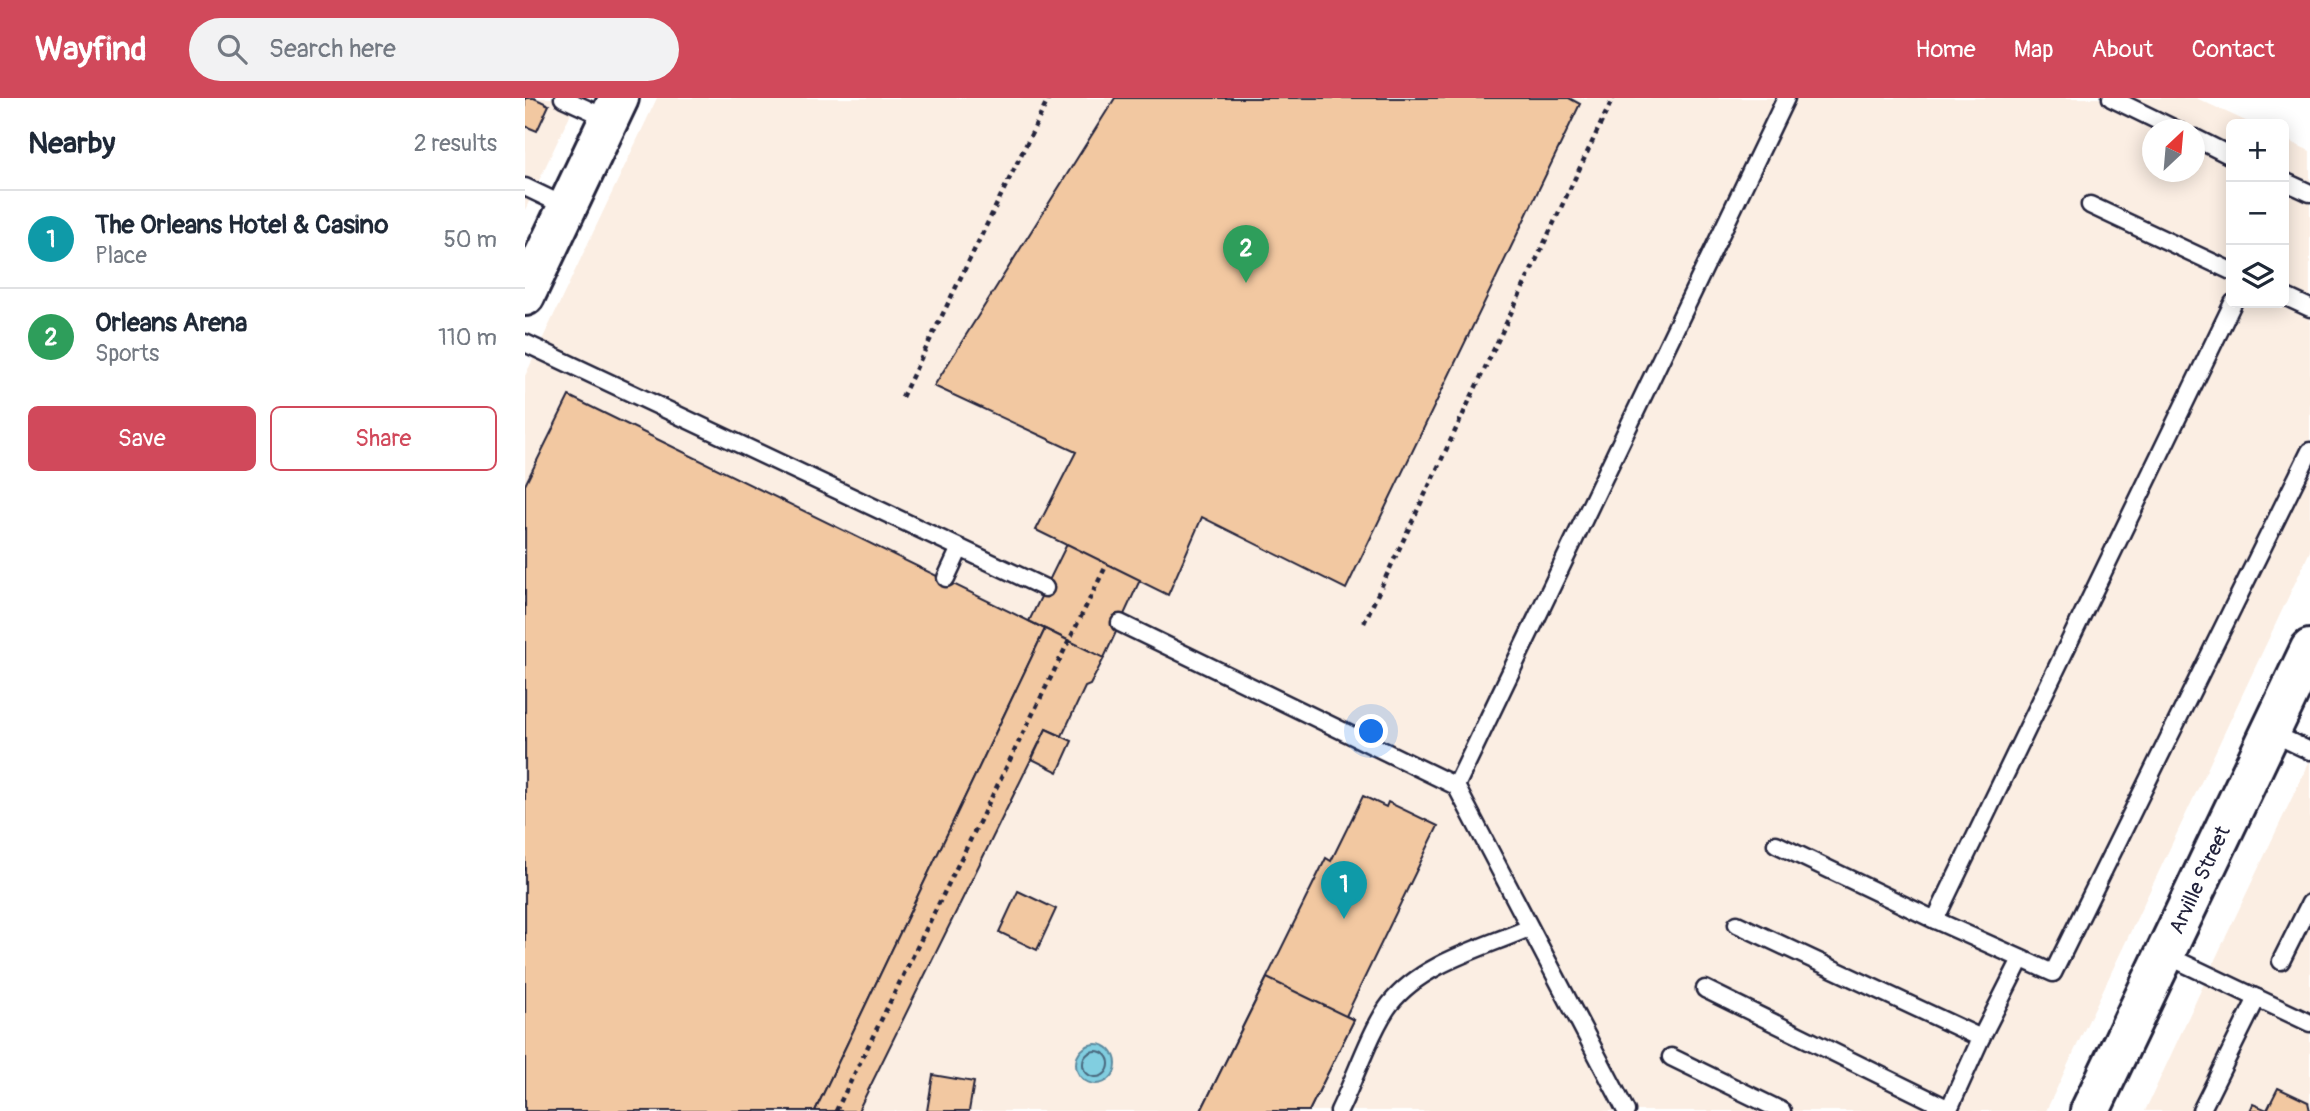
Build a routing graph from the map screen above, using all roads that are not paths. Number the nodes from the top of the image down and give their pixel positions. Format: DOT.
graph roads {
  1 [pos="563,98"];
  2 [pos="1786,98"];
  3 [pos="2111,98"];
  4 [pos="614,109"];
  5 [pos="2154,119"];
  6 [pos="2205,143"];
  7 [pos="2226,154"];
  8 [pos="2286,182"];
  9 [pos="525,187"];
  10 [pos="2310,193"];
  11 [pos="2090,205"];
  12 [pos="567,207"];
  13 [pos="2226,269"];
  14 [pos="525,296"];
  15 [pos="2289,298"];
  16 [pos="2231,308"];
  17 [pos="2310,308"];
  18 [pos="525,343"];
  19 [pos="2310,451"];
  20 [pos="960,548"];
  21 [pos="946,578"];
  22 [pos="1045,588"];
  23 [pos="1121,623"];
  24 [pos="2310,649"];
  25 [pos="2270,732"];
  26 [pos="2310,751"];
  27 [pos="1456,786"];
  28 [pos="1776,844"];
  29 [pos="2310,903"];
  30 [pos="1935,920"];
  31 [pos="1737,924"];
  32 [pos="1529,928"];
  33 [pos="2164,954"];
  34 [pos="2021,959"];
  35 [pos="2281,961"];
  36 [pos="1705,989"];
  37 [pos="2257,998"];
  38 [pos="2310,1023"];
  39 [pos="1982,1038"];
  40 [pos="1671,1057"];
  41 [pos="1949,1110"];
  42 [pos="1339,1111"];
  43 [pos="1626,1111"];
  44 [pos="1782,1111"];
  45 [pos="2090,1111"];
  46 [pos="2201,1111"];
  1 -- 4 [label="lane"];
  2 -- 27 [label="lane"];
  3 -- 5 [label="lane"];
  4 -- 12 [label="main road"];
  6 -- 7 [label="lane"];
  8 -- 10 [label="lane"];
  9 -- 12 [label="lane"];
  11 -- 13 [label="lane"];
  12 -- 14 [label="main road"];
  15 -- 17 [label="lane"];
  16 -- 30 [label="lane"];
  18 -- 20 [label="lane"];
  19 -- 34 [label="lane"];
  20 -- 21 [label="lane"];
  20 -- 22 [label="lane"];
  23 -- 27 [label="lane"];
  24 -- 25 [label="main road, Arville Street"];
  25 -- 26 [label="lane"];
  25 -- 33 [label="main road, Arville Street"];
  27 -- 32 [label="lane"];
  28 -- 30 [label="lane"];
  29 -- 35 [label="lane"];
  30 -- 34 [label="lane"];
  31 -- 39 [label="lane"];
  32 -- 42 [label="lane"];
  32 -- 43 [label="lane"];
  33 -- 37 [label="lane"];
  33 -- 45 [label="main road, Arville Street"];
  34 -- 39 [label="lane"];
  36 -- 41 [label="lane"];
  37 -- 38 [label="lane"];
  37 -- 46 [label="lane"];
  39 -- 41 [label="lane"];
  40 -- 44 [label="lane"];
}
